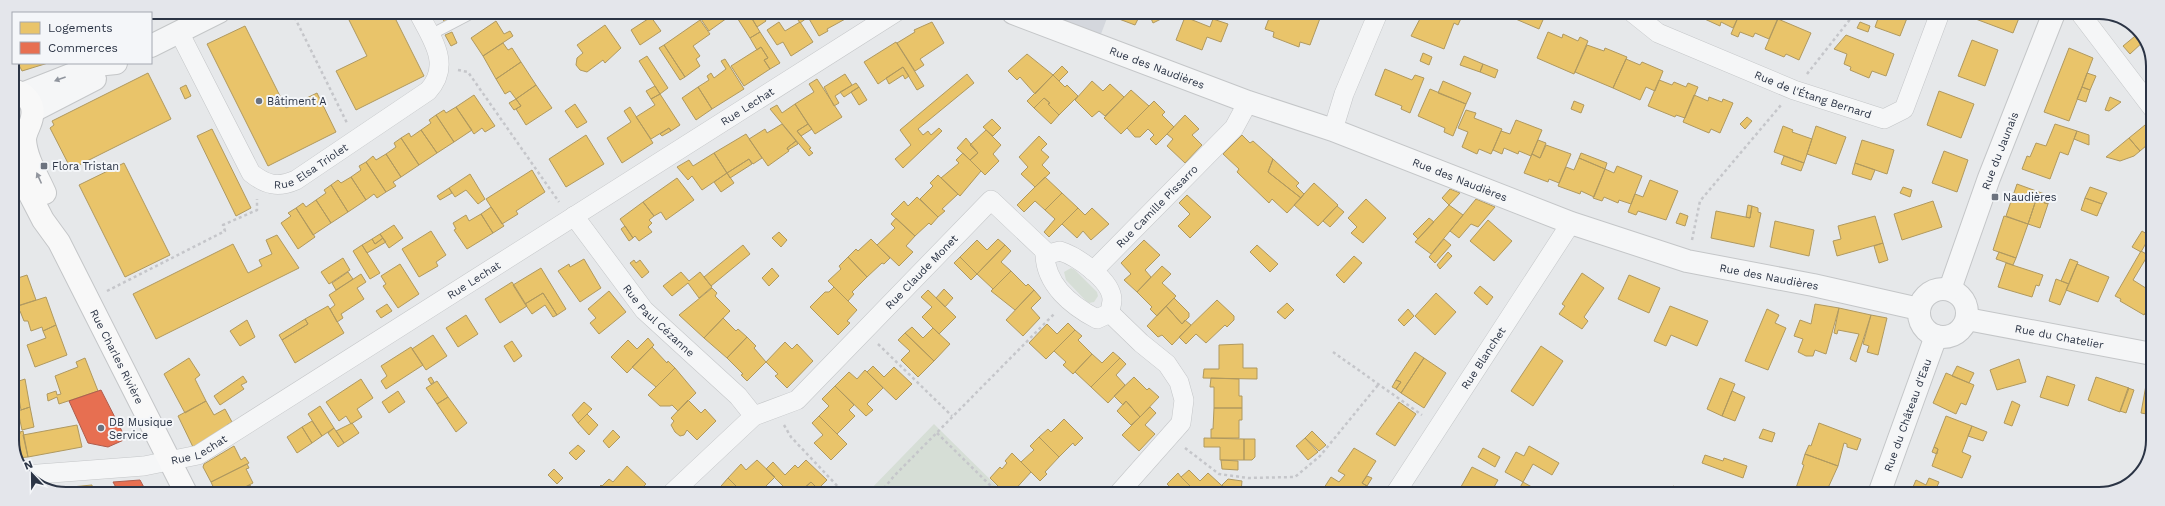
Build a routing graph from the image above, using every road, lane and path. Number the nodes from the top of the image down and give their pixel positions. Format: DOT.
graph roads {
  1 [pos="205,19"];
  2 [pos="295,19"];
  3 [pos="422,19"];
  4 [pos="461,19"];
  5 [pos="885,19"];
  6 [pos="1031,19"];
  7 [pos="1375,19"];
  8 [pos="1640,19"];
  9 [pos="1850,19"];
  10 [pos="1938,19"];
  11 [pos="2052,19"];
  12 [pos="2085,19"];
  13 [pos="179,32"];
  14 [pos="430,35"];
  15 [pos="152,46"];
  16 [pos="113,64"];
  17 [pos="440,68"];
  18 [pos="1794,90"];
  19 [pos="2146,100"];
  20 [pos="1248,102"];
  21 [pos="21,111"];
  22 [pos="1333,130"];
  23 [pos="357,139"];
  24 [pos="19,174"];
  25 [pos="264,182"];
  26 [pos="572,218"];
  27 [pos="1571,223"];
  28 [pos="59,242"];
  29 [pos="1048,254"];
  30 [pos="1687,261"];
  31 [pos="1093,270"];
  32 [pos="1950,289"];
  33 [pos="1068,299"];
  34 [pos="88,300"];
  35 [pos="1919,308"];
  36 [pos="1110,313"];
  37 [pos="1967,319"];
  38 [pos="864,330"];
  39 [pos="1936,336"];
  40 [pos="1334,352"];
  41 [pos="2146,353"];
  42 [pos="1378,385"];
  43 [pos="773,409"];
  44 [pos="754,416"];
  45 [pos="952,416"];
  46 [pos="1438,425"];
  47 [pos="937,433"];
  48 [pos="1170,436"];
  49 [pos="170,461"];
  50 [pos="34,474"];
  51 [pos="183,487"];
  52 [pos="678,487"];
  53 [pos="838,487"];
  54 [pos="885,487"];
  55 [pos="992,487"];
  56 [pos="1125,487"];
  57 [pos="1399,487"];
  58 [pos="1882,487"];
  1 -- 13 [label="street"];
  2 -- 23 [label="path"];
  3 -- 14 [label="street"];
  4 -- 14 [label="lane"];
  5 -- 26 [label="street, Rue Lechat"];
  6 -- 20 [label="street, Rue des Naudières"];
  7 -- 22 [label="street"];
  8 -- 18 [label="street, Rue de l'Étang Bernard"];
  9 -- 18 [label="path"];
  10 -- 18 [label="street, Rue de l'Étang Bernard"];
  11 -- 32 [label="street, Rue du Jaunais"];
  12 -- 19 [label="street"];
  13 -- 15 [label="street"];
  13 -- 25 [label="street, Rue Elsa Triolet"];
  14 -- 17 [label="street"];
  16 -- 21 [label="street"];
  17 -- 23 [label="street, Rue Elsa Triolet"];
  17 -- 26 [label="path"];
  18 -- 30 [label="path"];
  20 -- 22 [label="street, Rue des Naudières"];
  20 -- 31 [label="street, Rue Camille Pissarro"];
  28 -- 21 [label="main road, Rue Charles Rivière, one-way"];
  22 -- 27 [label="street, Rue des Naudières"];
  23 -- 25 [label="street, Rue Elsa Triolet"];
  24 -- 28 [label="main road, Rue Charles Rivière"];
  25 -- 34 [label="path"];
  26 -- 44 [label="street, Rue Paul Cézanne"];
  26 -- 49 [label="street, Rue Lechat"];
  27 -- 30 [label="street, Rue des Naudières"];
  27 -- 46 [label="street, Rue Blanchet"];
  28 -- 34 [label="main road, Rue Charles Rivière"];
  29 -- 31 [label="street"];
  29 -- 33 [label="street"];
  29 -- 38 [label="street, Rue Claude Monet"];
  30 -- 35 [label="street, Rue des Naudières"];
  31 -- 36 [label="street"];
  32 -- 35 [label="street"];
  32 -- 37 [label="street"];
  33 -- 36 [label="street"];
  33 -- 45 [label="path"];
  34 -- 49 [label="main road, Rue Charles Rivière"];
  35 -- 39 [label="street"];
  36 -- 48 [label="street"];
  37 -- 39 [label="street"];
  37 -- 41 [label="street, Rue du Chatelier"];
  38 -- 43 [label="street, Rue Claude Monet"];
  38 -- 45 [label="path"];
  39 -- 58 [label="street, Rue du Château d'Eau"];
  40 -- 42 [label="path"];
  42 -- 46 [label="path"];
  42 -- 48 [label="path"];
  43 -- 44 [label="street"];
  43 -- 53 [label="path"];
  44 -- 52 [label="street"];
  45 -- 47 [label="path"];
  46 -- 57 [label="street, Rue Blanchet"];
  47 -- 54 [label="path"];
  47 -- 55 [label="path"];
  48 -- 56 [label="street"];
  49 -- 50 [label="street, Rue Lechat"];
  49 -- 51 [label="main road, Rue Charles Rivière"];
}
